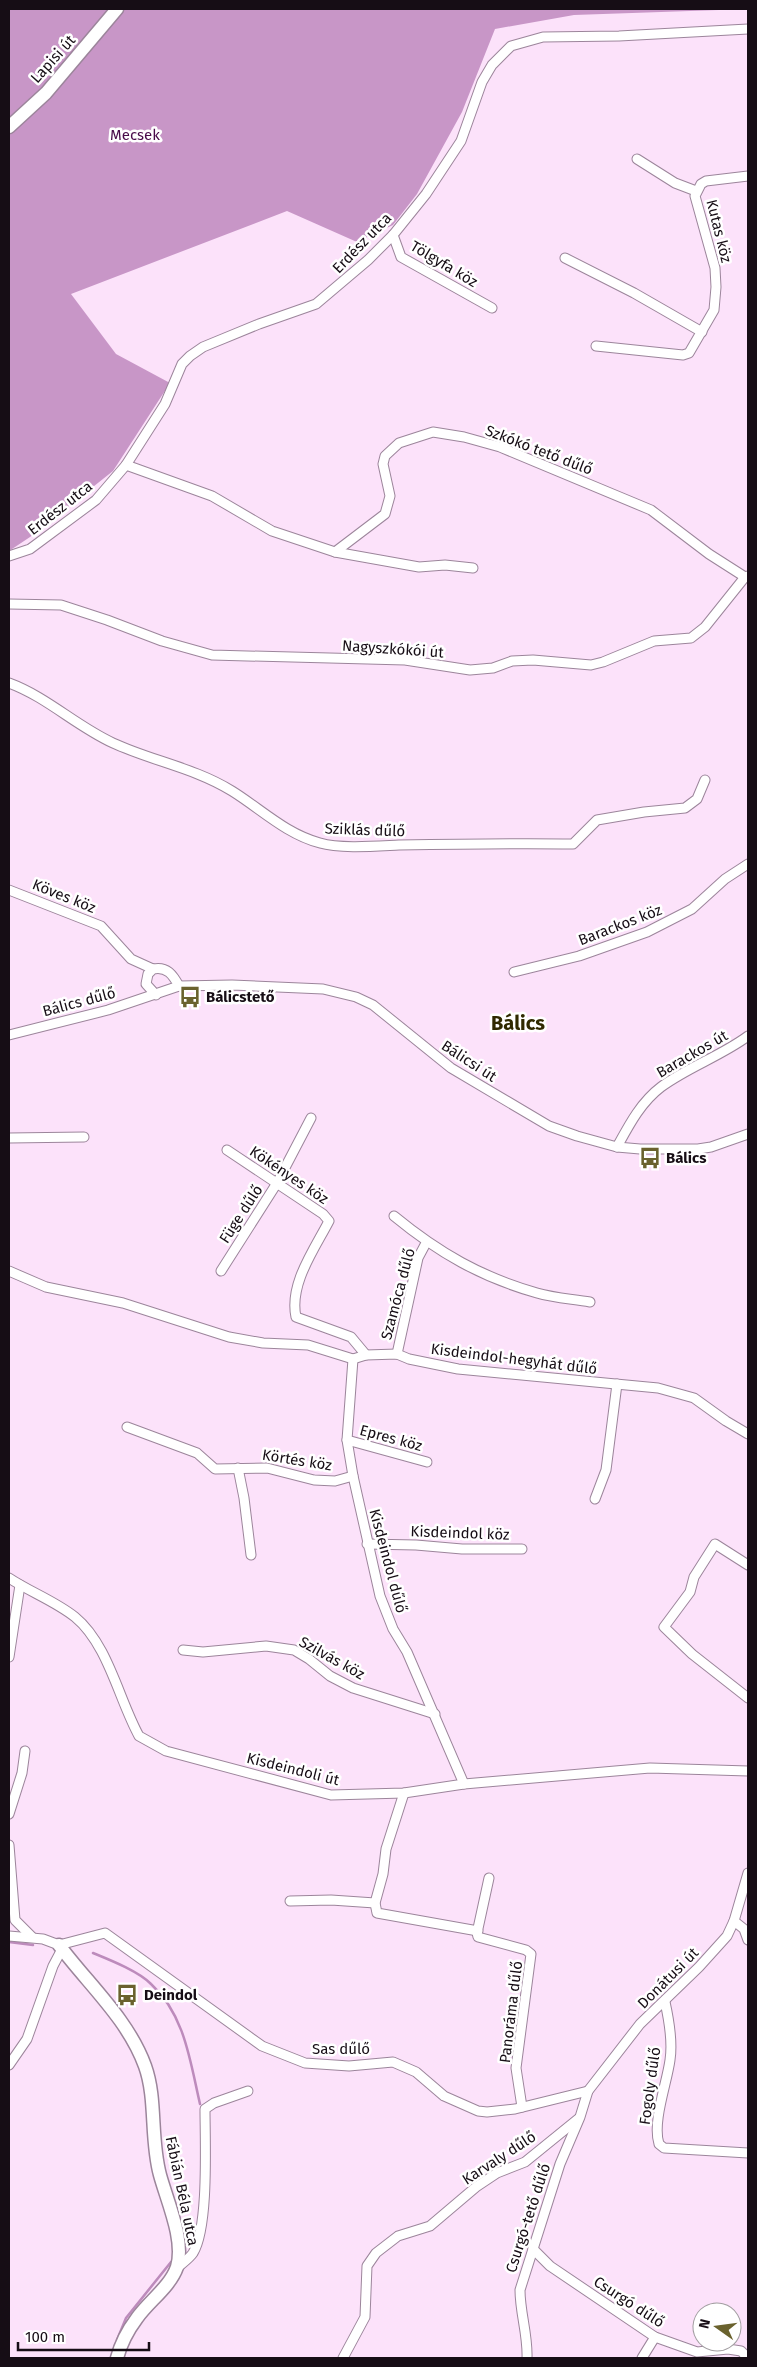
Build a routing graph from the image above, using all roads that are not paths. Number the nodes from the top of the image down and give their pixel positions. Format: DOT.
graph roads {
  1 [pos="117,9"];
  2 [pos="748,29"];
  3 [pos="9,127"];
  4 [pos="637,159"];
  5 [pos="748,176"];
  6 [pos="696,191"];
  7 [pos="393,235"];
  8 [pos="566,258"];
  9 [pos="492,308"];
  10 [pos="702,332"];
  11 [pos="596,346"];
  12 [pos="126,465"];
  13 [pos="335,552"];
  14 [pos="9,556"];
  15 [pos="473,568"];
  16 [pos="747,577"];
  17 [pos="9,604"];
  18 [pos="9,683"];
  19 [pos="706,780"];
  20 [pos="748,864"];
  21 [pos="9,890"];
  22 [pos="153,968"];
  23 [pos="514,972"];
  24 [pos="179,986"];
  25 [pos="156,995"];
  26 [pos="9,1035"];
  27 [pos="748,1036"];
  28 [pos="311,1118"];
  29 [pos="748,1134"];
  30 [pos="84,1137"];
  31 [pos="9,1138"];
  32 [pos="617,1147"];
  33 [pos="227,1150"];
  34 [pos="277,1183"];
  35 [pos="394,1216"];
  36 [pos="426,1243"];
  37 [pos="9,1271"];
  38 [pos="221,1271"];
  39 [pos="590,1302"];
  40 [pos="397,1354"];
  41 [pos="366,1355"];
  42 [pos="353,1359"];
  43 [pos="617,1384"];
  44 [pos="127,1427"];
  45 [pos="748,1434"];
  46 [pos="347,1440"];
  47 [pos="428,1462"];
  48 [pos="238,1468"];
  49 [pos="353,1476"];
  50 [pos="595,1498"];
  51 [pos="367,1544"];
  52 [pos="522,1549"];
  53 [pos="251,1555"];
  54 [pos="748,1565"];
  55 [pos="9,1578"];
  56 [pos="20,1585"];
  57 [pos="183,1650"];
  58 [pos="9,1657"];
  59 [pos="748,1698"];
  60 [pos="434,1714"];
  61 [pos="25,1751"];
  62 [pos="748,1772"];
  63 [pos="464,1784"];
  64 [pos="404,1793"];
  65 [pos="9,1814"];
  66 [pos="9,1845"];
  67 [pos="748,1874"];
  68 [pos="490,1878"];
  69 [pos="290,1901"];
  70 [pos="375,1903"];
  71 [pos="734,1921"];
  72 [pos="478,1931"];
  73 [pos="9,1936"];
  74 [pos="34,1938"];
  75 [pos="748,1940"];
  76 [pos="61,1947"];
  77 [pos="665,2002"];
  78 [pos="9,2064"];
  79 [pos="248,2091"];
  80 [pos="588,2091"];
  81 [pos="522,2107"];
  82 [pos="580,2117"];
  83 [pos="748,2153"];
  84 [pos="532,2249"];
  85 [pos="176,2269"];
  86 [pos="654,2337"];
  87 [pos="117,2358"];
  88 [pos="343,2358"];
  89 [pos="527,2358"];
  90 [pos="642,2358"];
  91 [pos="748,2358"];
  1 -- 3 [label="street, Lapisi út"];
  2 -- 7 [label="street, Erdész utca"];
  4 -- 6 [label="street"];
  5 -- 6 [label="street, Kutas köz"];
  6 -- 10 [label="street, Kutas köz"];
  7 -- 9 [label="street, Tölgyfa köz"];
  7 -- 12 [label="street, Erdész utca"];
  8 -- 10 [label="street"];
  10 -- 11 [label="street, Kutas köz"];
  12 -- 13 [label="street"];
  12 -- 14 [label="street, Erdész utca"];
  13 -- 15 [label="street"];
  13 -- 16 [label="street, Szkókó tető dűlő"];
  16 -- 17 [label="street, Nagyszkókói út"];
  18 -- 19 [label="street, Sziklás dűlő"];
  20 -- 23 [label="street, Barackos köz"];
  21 -- 22 [label="street, Köves köz"];
  22 -- 24 [label="street"];
  22 -- 25 [label="street"];
  24 -- 25 [label="street, Bálicsi út"];
  24 -- 32 [label="street, Bálicsi út"];
  25 -- 26 [label="street, Bálics dűlő"];
  27 -- 32 [label="street, Barackos út"];
  28 -- 34 [label="street, Füge dűlő"];
  29 -- 32 [label="street, Bálicsi út"];
  30 -- 31 [label="street"];
  33 -- 34 [label="street, Kökényes köz"];
  34 -- 38 [label="street, Füge dűlő"];
  34 -- 41 [label="street, Kökényes köz"];
  35 -- 36 [label="street, Szamóca dűlő"];
  36 -- 39 [label="street, Szamóca dűlő"];
  36 -- 40 [label="street, Szamóca dűlő"];
  37 -- 42 [label="street"];
  40 -- 41 [label="street, Kisdeindol-hegyhát dűlő"];
  40 -- 43 [label="street, Kisdeindol-hegyhát dűlő"];
  41 -- 42 [label="street, Kisdeindol-hegyhát dűlő"];
  42 -- 46 [label="street, Kisdeindol dűlő"];
  43 -- 45 [label="street, Kisdeindol-hegyhát dűlő"];
  43 -- 50 [label="street"];
  44 -- 48 [label="street, Körtés köz"];
  46 -- 47 [label="street, Epres köz"];
  46 -- 49 [label="street, Kisdeindol dűlő"];
  48 -- 49 [label="street, Körtés köz"];
  48 -- 53 [label="street"];
  49 -- 51 [label="street, Kisdeindol dűlő"];
  51 -- 52 [label="street, Kisdeindol köz"];
  51 -- 60 [label="street, Kisdeindol dűlő"];
  54 -- 59 [label="street"];
  55 -- 56 [label="street, Kisdeindoli út"];
  56 -- 58 [label="street"];
  56 -- 64 [label="street, Kisdeindoli út"];
  57 -- 60 [label="street, Szilvás köz"];
  60 -- 63 [label="street, Kisdeindol dűlő"];
  61 -- 65 [label="street"];
  62 -- 63 [label="street, Kisdeindoli út"];
  63 -- 64 [label="street, Kisdeindoli út"];
  64 -- 70 [label="street"];
  66 -- 74 [label="street"];
  67 -- 71 [label="street, Donátusi út"];
  68 -- 72 [label="street"];
  69 -- 70 [label="street"];
  70 -- 72 [label="street, Panoráma dűlő"];
  71 -- 75 [label="street"];
  71 -- 77 [label="street, Donátusi út"];
  72 -- 81 [label="street, Panoráma dűlő"];
  73 -- 74 [label="street"];
  74 -- 76 [label="street"];
  76 -- 78 [label="street"];
  76 -- 81 [label="street, Sas dűlő"];
  76 -- 85 [label="street, Fábián Béla utca"];
  77 -- 80 [label="street, Donátusi út"];
  77 -- 83 [label="street, Fogoly dűlő"];
  79 -- 85 [label="street"];
  80 -- 81 [label="street, Sas dűlő"];
  80 -- 82 [label="street, Csurgó-tető dűlő"];
  82 -- 84 [label="street, Csurgó-tető dűlő"];
  82 -- 88 [label="street, Karvaly dűlő"];
  84 -- 86 [label="street, Csurgó dűlő"];
  84 -- 89 [label="street, Csurgó-tető dűlő"];
  85 -- 87 [label="street, Fábián Béla utca"];
  86 -- 90 [label="street"];
  86 -- 91 [label="street, Csurgó dűlő"];
}
